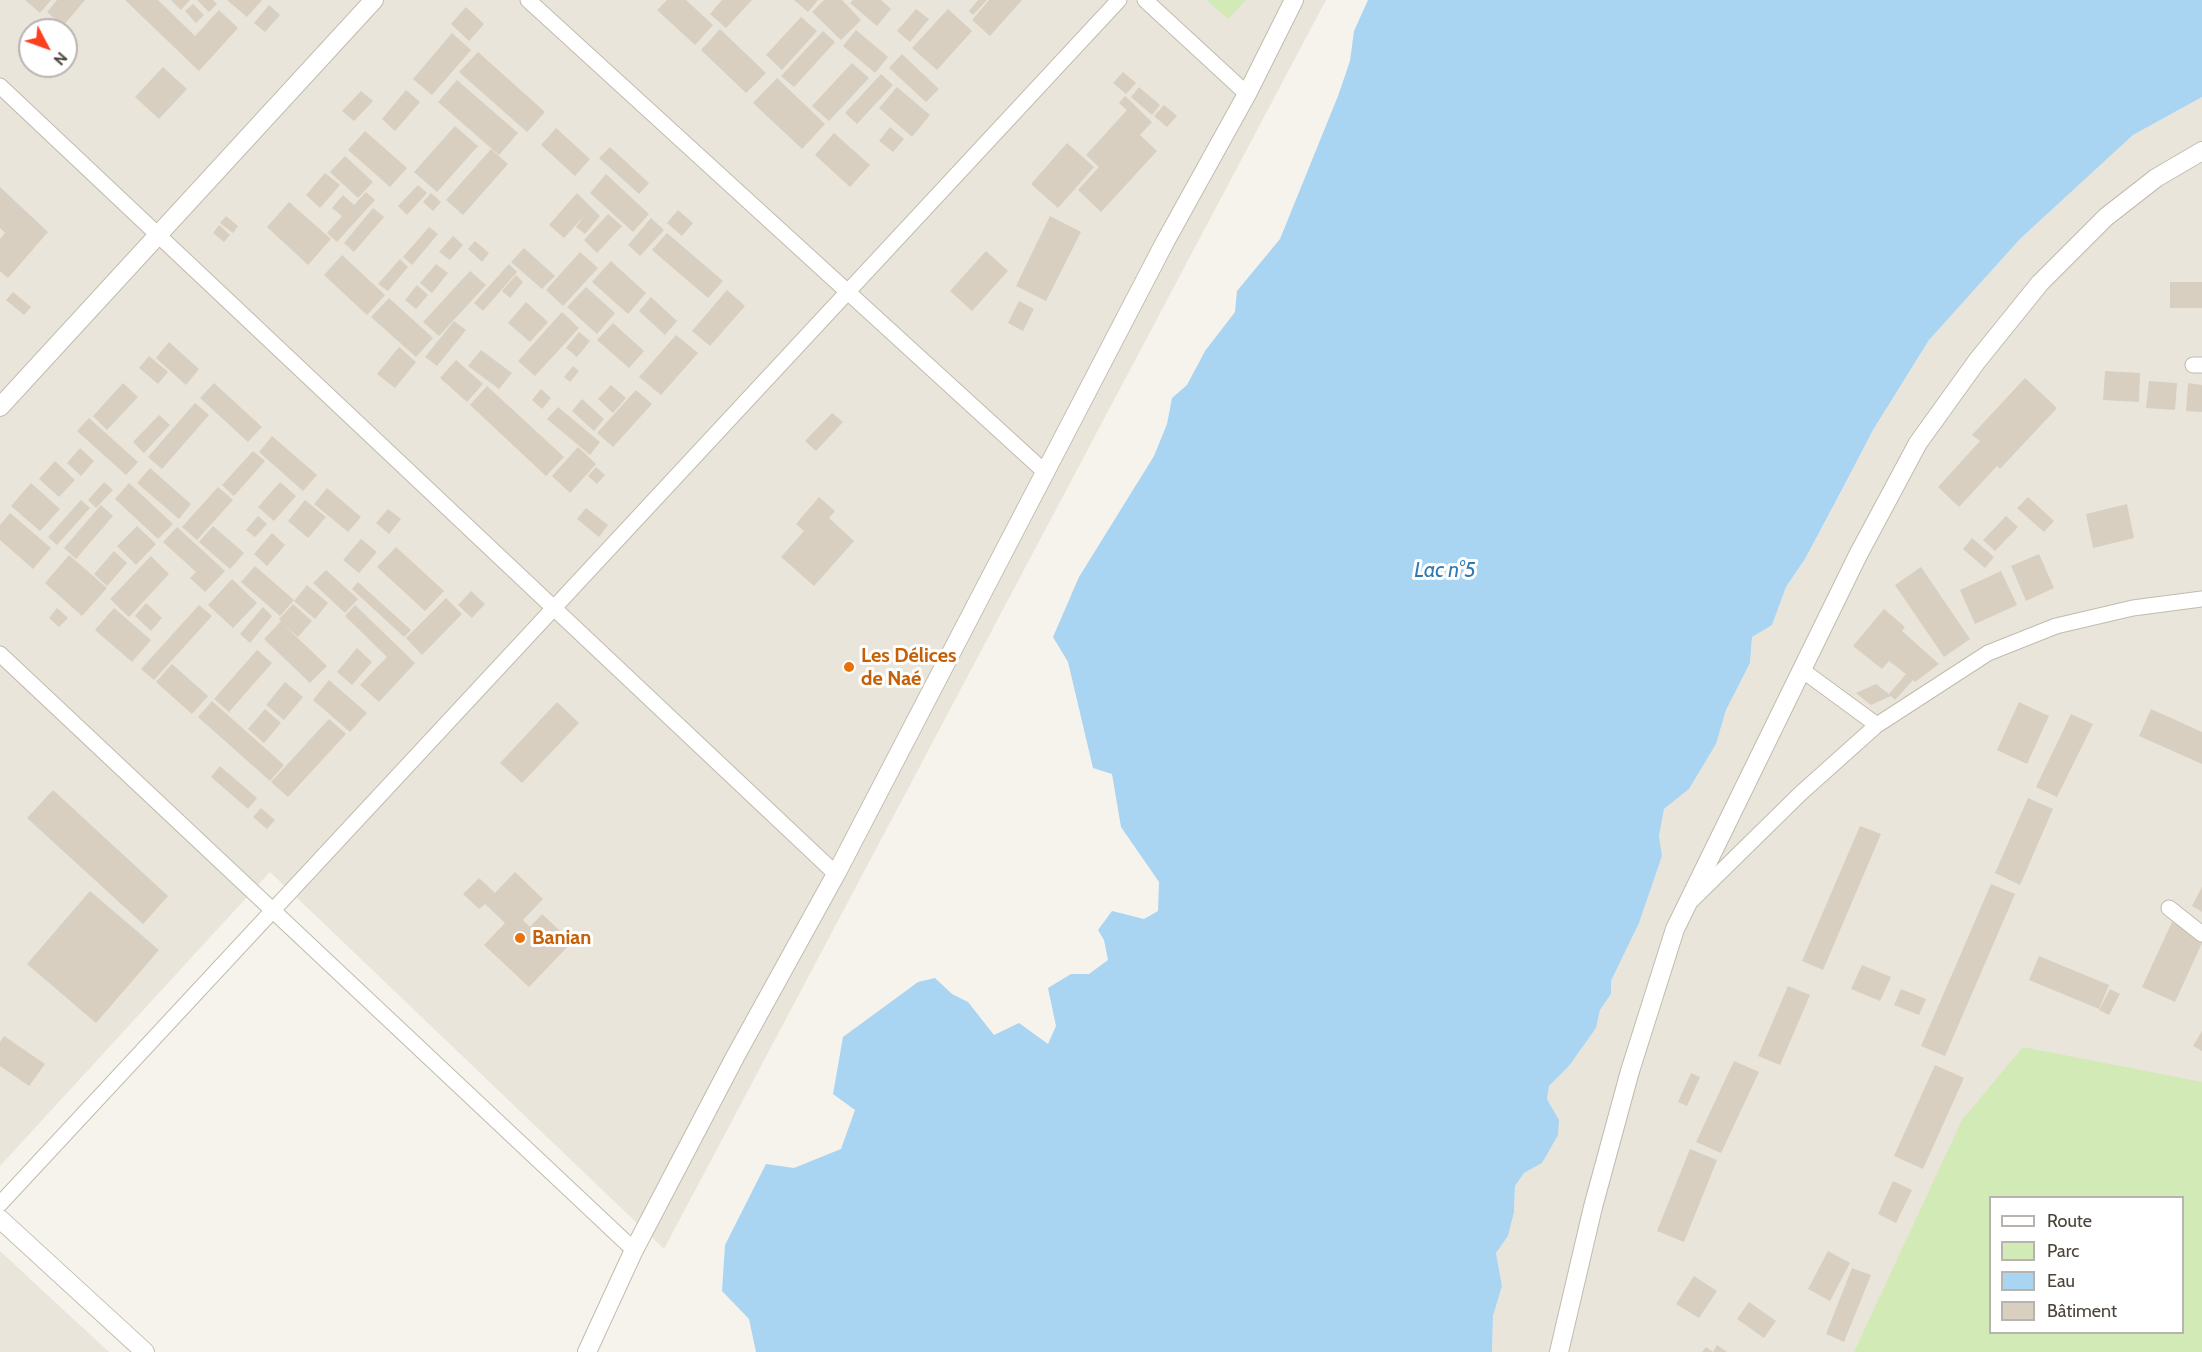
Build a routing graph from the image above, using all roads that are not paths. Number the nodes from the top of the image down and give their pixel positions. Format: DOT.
graph roads {
  1 [pos="374,0"];
  2 [pos="528,0"];
  3 [pos="1119,0"];
  4 [pos="1144,0"];
  5 [pos="1294,0"];
  6 [pos="0,86"];
  7 [pos="1247,94"];
  8 [pos="2202,151"];
  9 [pos="159,234"];
  10 [pos="848,292"];
  11 [pos="0,407"];
  12 [pos="1046,473"];
  13 [pos="2202,599"];
  14 [pos="555,608"];
  15 [pos="0,654"];
  16 [pos="1803,670"];
  17 [pos="1877,725"];
  18 [pos="836,874"];
  19 [pos="1683,908"];
  20 [pos="2169,908"];
  21 [pos="273,911"];
  22 [pos="2202,934"];
  23 [pos="0,1204"];
  24 [pos="0,1219"];
  25 [pos="634,1250"];
  26 [pos="145,1352"];
  27 [pos="586,1352"];
  28 [pos="1559,1352"];
  1 -- 9 [label="street"];
  2 -- 10 [label="street"];
  3 -- 10 [label="street"];
  4 -- 7 [label="street"];
  5 -- 7 [label="street"];
  6 -- 9 [label="street"];
  7 -- 12 [label="street"];
  8 -- 16 [label="street"];
  9 -- 11 [label="street"];
  9 -- 14 [label="street"];
  10 -- 12 [label="street"];
  10 -- 14 [label="street"];
  12 -- 18 [label="street"];
  13 -- 17 [label="street"];
  14 -- 18 [label="street"];
  14 -- 21 [label="street"];
  15 -- 21 [label="street"];
  16 -- 17 [label="street"];
  16 -- 19 [label="street"];
  17 -- 19 [label="street"];
  18 -- 25 [label="street"];
  19 -- 28 [label="street"];
  20 -- 22 [label="street"];
  21 -- 23 [label="street"];
  21 -- 25 [label="street"];
  24 -- 26 [label="street"];
  25 -- 27 [label="street"];
}
